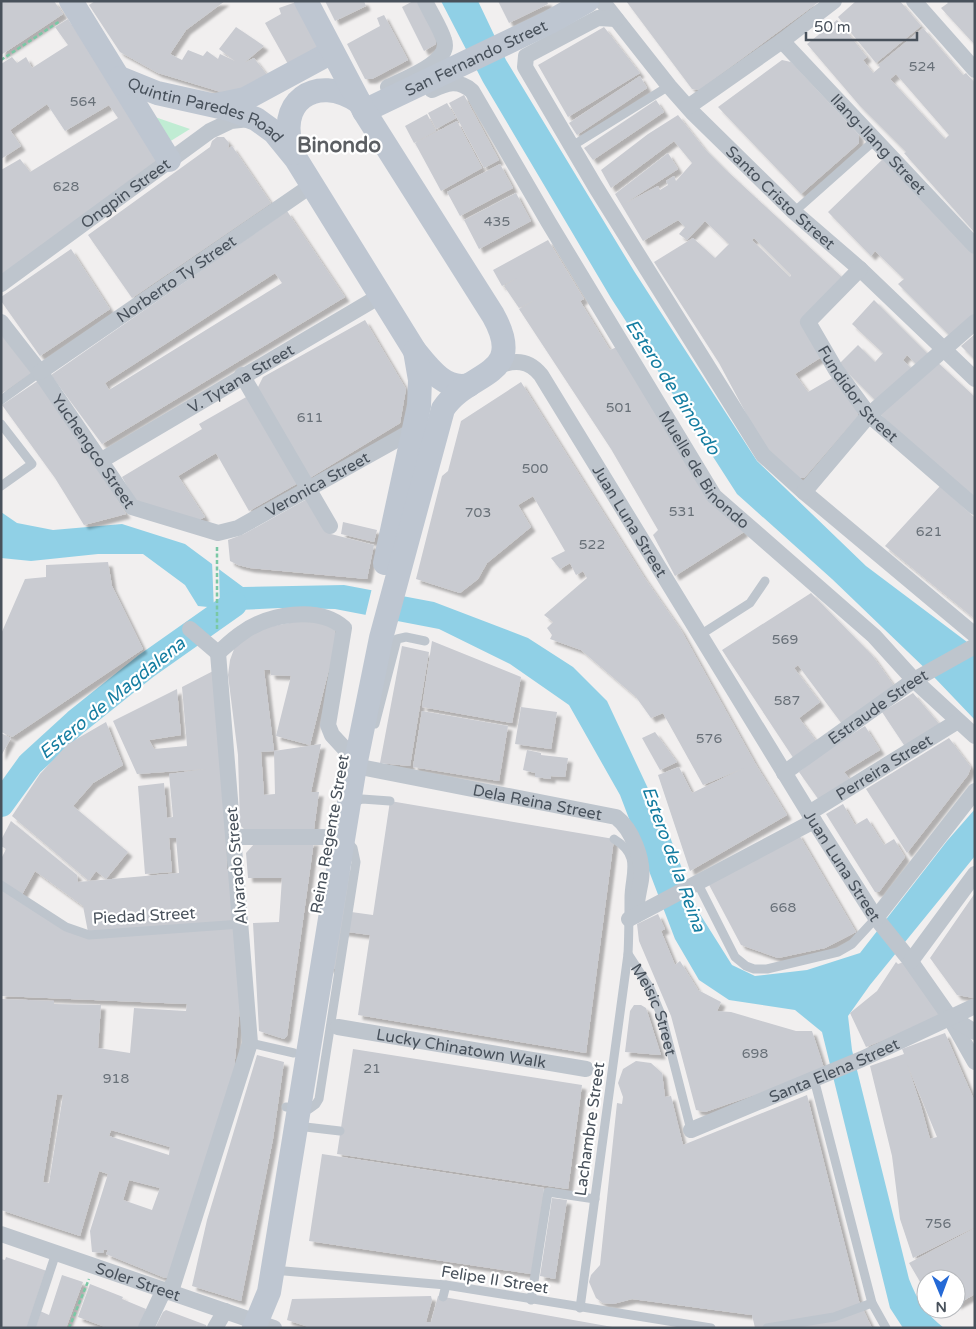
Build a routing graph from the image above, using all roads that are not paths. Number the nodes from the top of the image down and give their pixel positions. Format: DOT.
graph roads {
  1 [pos="306,1"];
  2 [pos="424,1"];
  3 [pos="586,1"];
  4 [pos="602,1"];
  5 [pos="834,1"];
  6 [pos="914,1"];
  7 [pos="74,6"];
  8 [pos="556,13"];
  9 [pos="616,19"];
  10 [pos="782,41"];
  11 [pos="332,52"];
  12 [pos="975,70"];
  13 [pos="120,78"];
  14 [pos="669,86"];
  15 [pos="210,105"];
  16 [pos="362,106"];
  17 [pos="688,107"];
  18 [pos="256,119"];
  19 [pos="875,140"];
  20 [pos="572,146"];
  21 [pos="296,159"];
  22 [pos="169,160"];
  23 [pos="312,185"];
  24 [pos="794,212"];
  25 [pos="975,246"];
  26 [pos="860,269"];
  27 [pos="1,284"];
  28 [pos="380,296"];
  29 [pos="1,322"];
  30 [pos="975,322"];
  31 [pos="943,349"];
  32 [pos="415,351"];
  33 [pos="497,367"];
  34 [pos="40,372"];
  35 [pos="242,375"];
  36 [pos="975,379"];
  37 [pos="469,385"];
  38 [pos="1,400"];
  39 [pos="869,415"];
  40 [pos="1,424"];
  41 [pos="414,430"];
  42 [pos="102,460"];
  43 [pos="1,486"];
  44 [pos="307,489"];
  45 [pos="804,492"];
  46 [pos="975,507"];
  47 [pos="330,526"];
  48 [pos="218,533"];
  49 [pos="764,581"];
  50 [pos="386,591"];
  51 [pos="190,629"];
  52 [pos="700,635"];
  53 [pos="425,642"];
  54 [pos="974,642"];
  55 [pos="218,653"];
  56 [pos="920,676"];
  57 [pos="958,721"];
  58 [pos="372,736"];
  59 [pos="975,736"];
  60 [pos="358,759"];
  61 [pos="784,773"];
  62 [pos="975,791"];
  63 [pos="390,801"];
  64 [pos="811,817"];
  65 [pos="234,837"];
  66 [pos="337,839"];
  67 [pos="614,839"];
  68 [pos="975,874"];
  69 [pos="1,885"];
  70 [pos="695,886"];
  71 [pos="638,914"];
  72 [pos="878,920"];
  73 [pos="240,924"];
  74 [pos="628,954"];
  75 [pos="910,960"];
  76 [pos="975,1006"];
  77 [pos="949,1016"];
  78 [pos="338,1027"];
  79 [pos="975,1032"];
  80 [pos="250,1043"];
  81 [pos="294,1053"];
  82 [pos="975,1062"];
  83 [pos="586,1069"];
  84 [pos="819,1076"];
  85 [pos="294,1114"];
  86 [pos="691,1130"];
  87 [pos="340,1132"];
  88 [pos="595,1199"];
  89 [pos="1,1234"];
  90 [pos="56,1253"];
  91 [pos="273,1270"];
  92 [pos="446,1286"];
  93 [pos="167,1291"];
  94 [pos="443,1297"];
  95 [pos="531,1300"];
  96 [pos="872,1303"];
  97 [pos="580,1308"];
  98 [pos="225,1311"];
  99 [pos="262,1326"];
  100 [pos="31,1328"];
  101 [pos="146,1328"];
  102 [pos="214,1328"];
  103 [pos="711,1328"];
  104 [pos="767,1328"];
  105 [pos="886,1328"];
  1 -- 11 [label="main road"];
  2 -- 16 [label="street"];
  3 -- 8 [label="main road, San Fernando Street"];
  4 -- 9 [label="street, Santo Cristo Street"];
  5 -- 10 [label="street"];
  6 -- 12 [label="street"];
  7 -- 13 [label="main road, Quintin Paredes Road"];
  8 -- 16 [label="main road, San Fernando Street"];
  9 -- 14 [label="street, Santo Cristo Street"];
  9 -- 20 [label="street"];
  10 -- 17 [label="street"];
  10 -- 19 [label="street, Ilang-Ilang Street"];
  11 -- 15 [label="main road"];
  11 -- 16 [label="main road"];
  13 -- 15 [label="main road, Quintin Paredes Road"];
  13 -- 22 [label="main road"];
  14 -- 17 [label="street, Santo Cristo Street"];
  14 -- 20 [label="lane"];
  15 -- 18 [label="main road, Quintin Paredes Road"];
  16 -- 21 [label="main road"];
  16 -- 33 [label="main road"];
  16 -- 56 [label="street, Muelle de Binondo"];
  17 -- 24 [label="street, Santo Cristo Street"];
  18 -- 21 [label="main road, Quintin Paredes Road"];
  18 -- 22 [label="street, Ongpin Street"];
  19 -- 24 [label="lane"];
  19 -- 25 [label="street, Ilang-Ilang Street"];
  20 -- 45 [label="street"];
  21 -- 23 [label="main road, Quintin Paredes Road"];
  22 -- 27 [label="street, Ongpin Street"];
  23 -- 28 [label="main road, Quintin Paredes Road"];
  23 -- 34 [label="street, Norberto Ty Street"];
  24 -- 26 [label="street, Santo Cristo Street"];
  26 -- 31 [label="street, Santo Cristo Street"];
  26 -- 39 [label="street, Fundidor Street"];
  28 -- 32 [label="main road, Quintin Paredes Road"];
  28 -- 35 [label="street, V. Tytana Street"];
  29 -- 34 [label="street, Yuchengco Street"];
  30 -- 31 [label="street"];
  31 -- 36 [label="street, Santo Cristo Street"];
  31 -- 39 [label="street"];
  32 -- 37 [label="main road, Quintin Paredes Road"];
  32 -- 41 [label="main road, Reina Regente Street"];
  33 -- 37 [label="main road"];
  33 -- 52 [label="street, Juan Luna Street"];
  34 -- 38 [label="lane"];
  34 -- 42 [label="street, Yuchengco Street"];
  35 -- 42 [label="street, V. Tytana Street"];
  35 -- 44 [label="street"];
  37 -- 50 [label="main road, Reina Regente Street"];
  39 -- 45 [label="street"];
  39 -- 46 [label="street, Fundidor Street"];
  40 -- 43 [label="lane"];
  41 -- 44 [label="street, Veronica Street"];
  41 -- 50 [label="main road, Reina Regente Street"];
  42 -- 48 [label="street, Yuchengco Street"];
  44 -- 47 [label="street"];
  44 -- 48 [label="street, Veronica Street"];
  45 -- 54 [label="street"];
  49 -- 52 [label="lane"];
  50 -- 60 [label="main road, Reina Regente Street"];
  51 -- 55 [label="street"];
  52 -- 61 [label="street, Juan Luna Street"];
  53 -- 58 [label="lane"];
  54 -- 56 [label="street, Estraude Street"];
  55 -- 60 [label="street"];
  55 -- 65 [label="street, Alvarado Street"];
  56 -- 57 [label="street, Muelle de Binondo"];
  56 -- 61 [label="street, Estraude Street"];
  57 -- 59 [label="street, Muelle de Binondo"];
  57 -- 64 [label="street, Perreira Street"];
  60 -- 66 [label="main road, Reina Regente Street"];
  60 -- 71 [label="street, Dela Reina Street"];
  61 -- 64 [label="street, Juan Luna Street"];
  62 -- 72 [label="street"];
  63 -- 66 [label="lane"];
  64 -- 70 [label="street"];
  64 -- 72 [label="street, Juan Luna Street"];
  65 -- 66 [label="street"];
  65 -- 73 [label="street, Alvarado Street"];
  66 -- 81 [label="main road, Reina Regente Street"];
  66 -- 85 [label="main road, Reina Regente Street"];
  67 -- 71 [label="lane, Meisic Street"];
  68 -- 75 [label="street"];
  69 -- 73 [label="lane, Piedad Street"];
  70 -- 71 [label="street"];
  70 -- 72 [label="lane"];
  71 -- 74 [label="lane, Meisic Street"];
  72 -- 75 [label="street, Juan Luna Street"];
  73 -- 80 [label="street, Alvarado Street"];
  74 -- 86 [label="lane, Meisic Street"];
  74 -- 88 [label="lane, Lachambre Street"];
  75 -- 77 [label="street, Juan Luna Street"];
  76 -- 77 [label="street, Santa Elena Street"];
  77 -- 79 [label="street"];
  77 -- 82 [label="street, Juan Luna Street"];
  77 -- 84 [label="street, Santa Elena Street"];
  78 -- 83 [label="street, Lucky Chinatown Walk"];
  80 -- 81 [label="lane"];
  80 -- 93 [label="street, Alvarado Street"];
  81 -- 85 [label="main road, Reina Regente Street"];
  84 -- 86 [label="street, Santa Elena Street"];
  84 -- 96 [label="lane"];
  85 -- 87 [label="lane"];
  85 -- 91 [label="main road, Reina Regente Street"];
  85 -- 99 [label="main road, Reina Regente Street"];
  88 -- 95 [label="lane"];
  88 -- 97 [label="lane, Lachambre Street"];
  89 -- 90 [label="street, Soler Street"];
  90 -- 93 [label="street, Soler Street"];
  90 -- 100 [label="lane"];
  91 -- 92 [label="lane, Felipe II Street"];
  91 -- 99 [label="main road, Reina Regente Street"];
  92 -- 94 [label="lane"];
  92 -- 95 [label="lane, Felipe II Street"];
  93 -- 98 [label="street, Soler Street"];
  93 -- 101 [label="street, Alvarado Street"];
  95 -- 97 [label="lane, Felipe II Street"];
  96 -- 104 [label="lane"];
  96 -- 105 [label="lane"];
  97 -- 103 [label="lane, Felipe II Street"];
  98 -- 99 [label="street, Soler Street"];
  98 -- 102 [label="street"];
}
